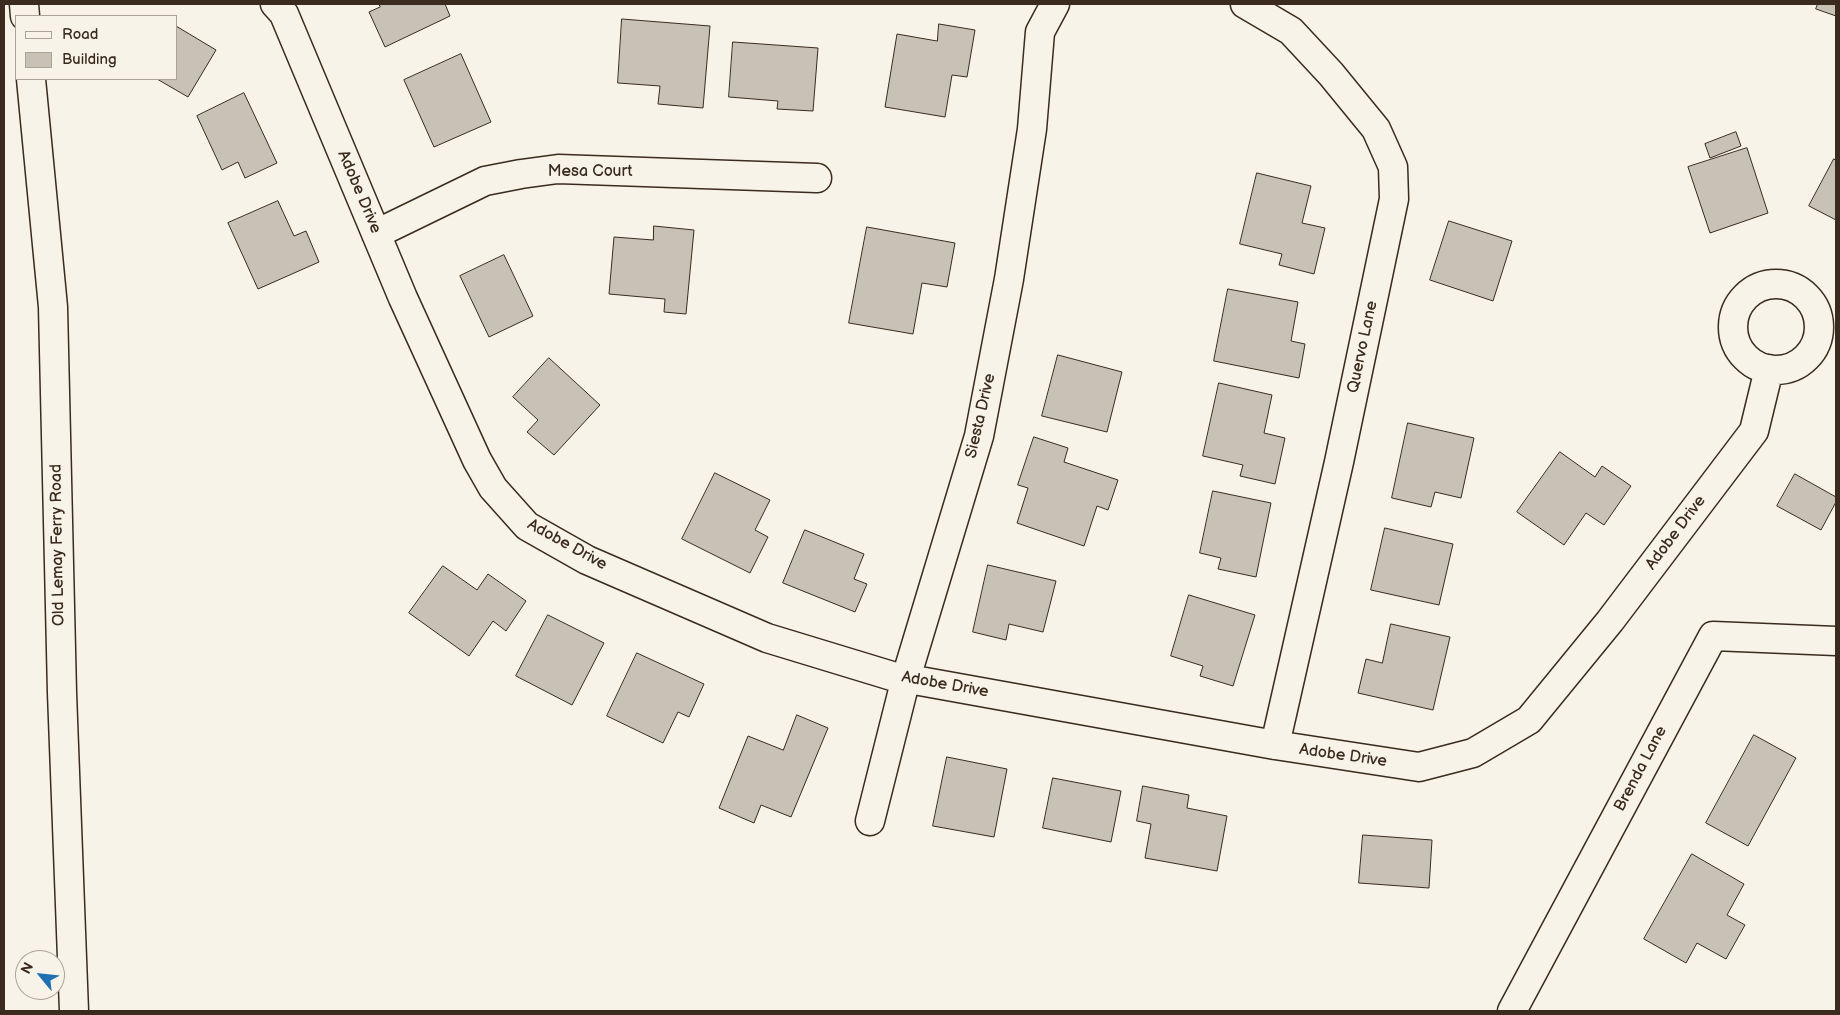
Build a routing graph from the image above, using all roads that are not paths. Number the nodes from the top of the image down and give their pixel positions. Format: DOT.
graph roads {
  1 [pos="276,4"];
  2 [pos="1055,4"];
  3 [pos="1245,4"];
  4 [pos="31,80"];
  5 [pos="817,178"];
  6 [pos="376,234"];
  7 [pos="1769,370"];
  8 [pos="1836,641"];
  9 [pos="906,678"];
  10 [pos="1275,745"];
  11 [pos="870,821"];
  12 [pos="74,1011"];
  13 [pos="1512,1011"];
  1 -- 6 [label="street, Adobe Drive"];
  2 -- 9 [label="street, Siesta Drive"];
  3 -- 10 [label="street, Quervo Lane"];
  4 -- 12 [label="street, Old Lemay Ferry Road"];
  5 -- 6 [label="street, Mesa Court"];
  6 -- 9 [label="street, Adobe Drive"];
  7 -- 10 [label="street, Adobe Drive"];
  8 -- 13 [label="street, Brenda Lane"];
  9 -- 10 [label="street, Adobe Drive"];
  9 -- 11 [label="street, Siesta Drive"];
}
